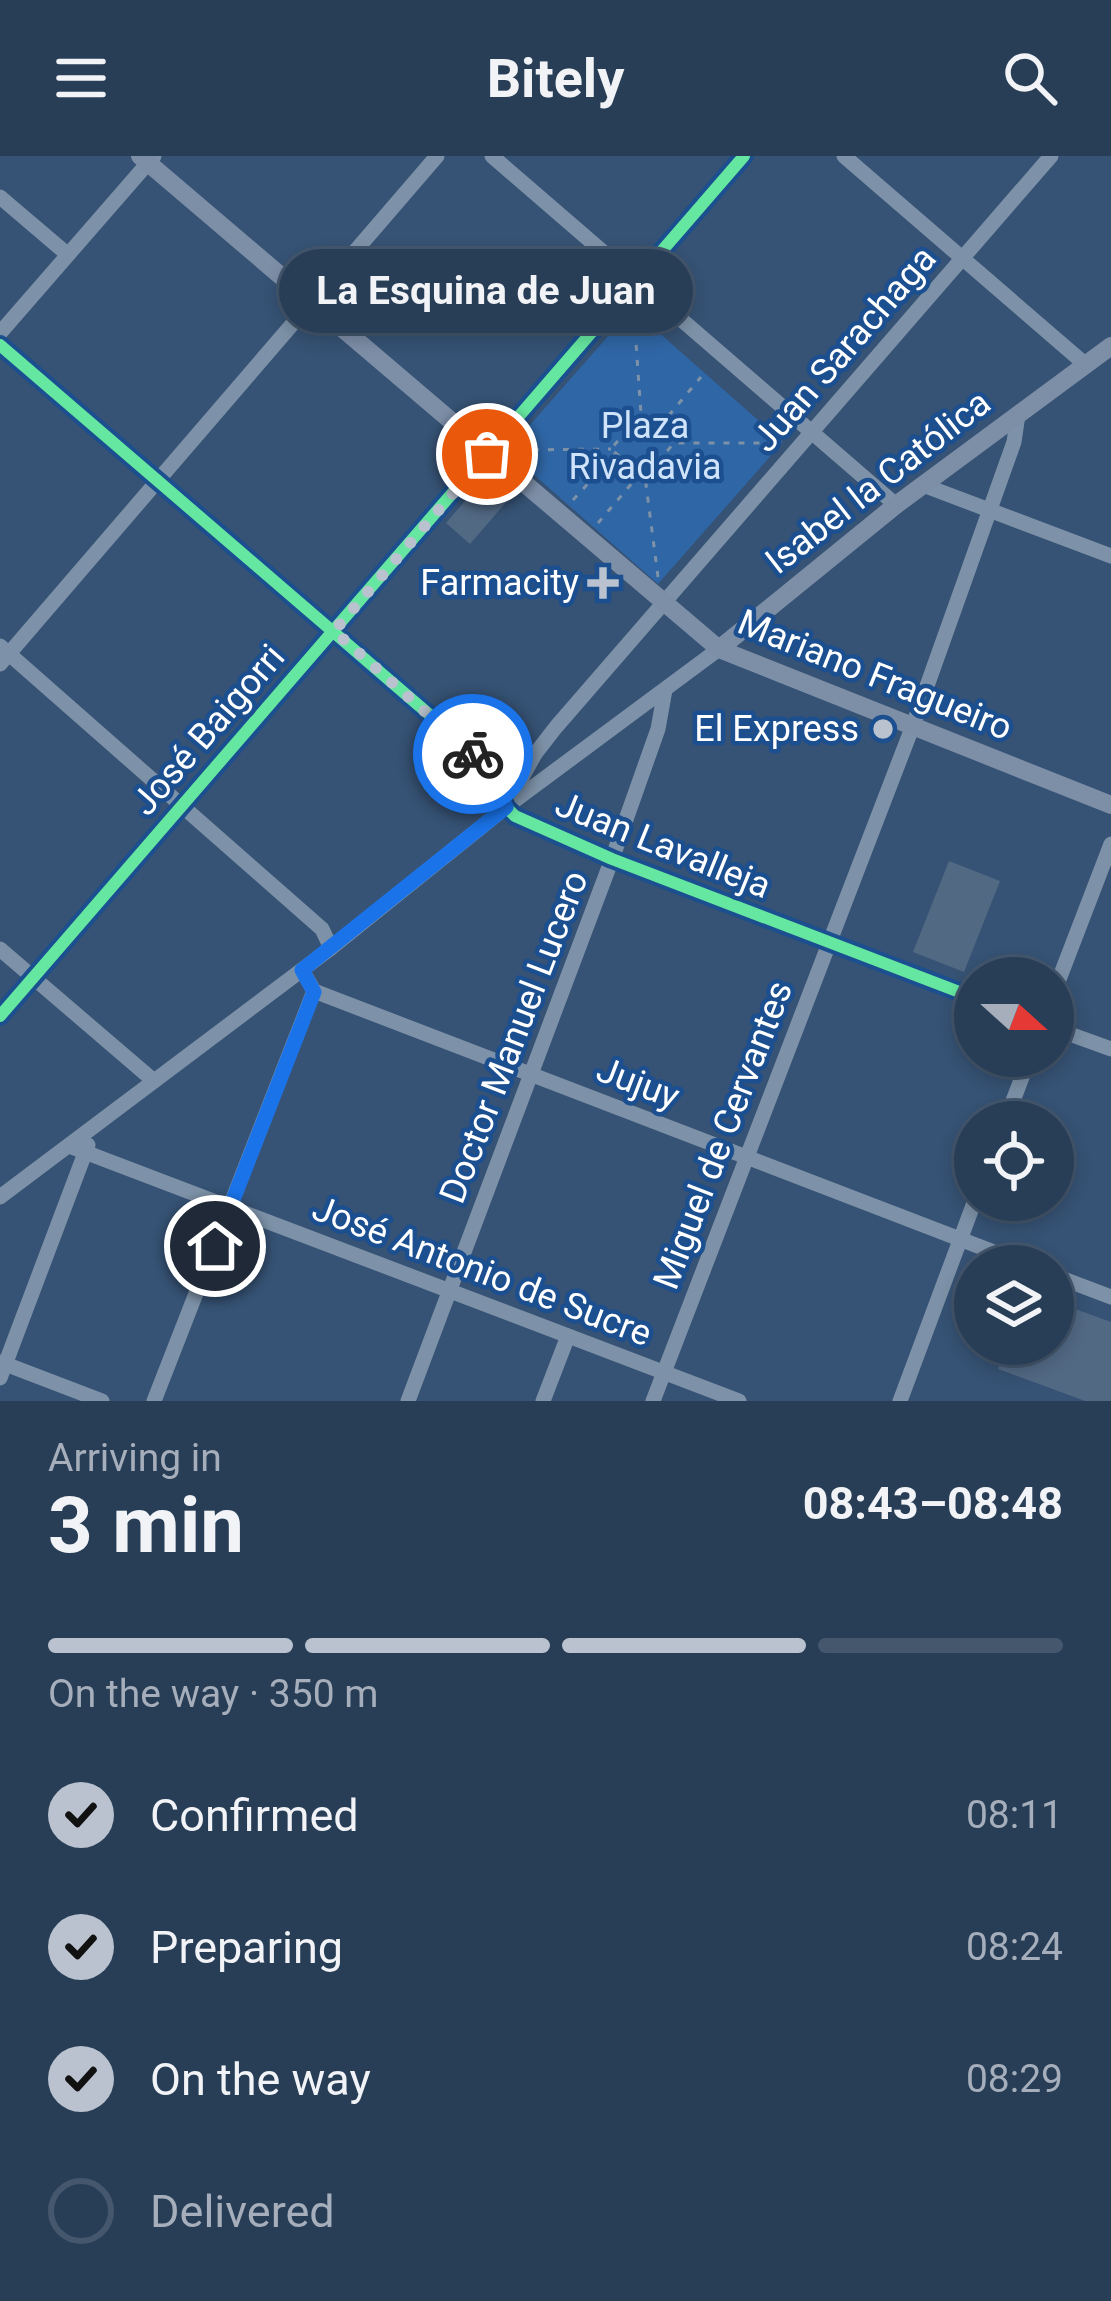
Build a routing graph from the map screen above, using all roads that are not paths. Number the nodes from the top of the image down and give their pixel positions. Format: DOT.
graph roads {
  1 [pos="437,156"];
  2 [pos="492,156"];
  3 [pos="744,156"];
  4 [pos="844,156"];
  5 [pos="1051,156"];
  6 [pos="147,158"];
  7 [pos="0,197"];
  8 [pos="67,254"];
  9 [pos="962,258"];
  10 [pos="636,281"];
  11 [pos="311,302"];
  12 [pos="0,332"];
  13 [pos="0,345"];
  14 [pos="1111,346"];
  15 [pos="1086,365"];
  16 [pos="1018,415"];
  17 [pos="812,432"];
  18 [pos="487,454"];
  19 [pos="158,480"];
  20 [pos="923,485"];
  21 [pos="896,505"];
  22 [pos="987,511"];
  23 [pos="1111,556"];
  24 [pos="664,605"];
  25 [pos="334,631"];
  26 [pos="719,649"];
  27 [pos="3,655"];
  28 [pos="665,690"];
  29 [pos="556,727"];
  30 [pos="912,728"];
  31 [pos="467,747"];
  32 [pos="580,752"];
  33 [pos="535,754"];
  34 [pos="1111,805"];
  35 [pos="182,806"];
  36 [pos="506,807"];
  37 [pos="1111,844"];
  38 [pos="612,860"];
  39 [pos="829,943"];
  40 [pos="331,948"];
  41 [pos="0,949"];
  42 [pos="1068,957"];
  43 [pos="302,970"];
  44 [pos="34,978"];
  45 [pos="954,990"];
  46 [pos="314,992"];
  47 [pos="0,1016"];
  48 [pos="1074,1036"];
  49 [pos="1111,1049"];
  50 [pos="532,1075"];
  51 [pos="154,1081"];
  52 [pos="96,1125"];
  53 [pos="68,1146"];
  54 [pos="86,1152"];
  55 [pos="747,1157"];
  56 [pos="0,1197"];
  57 [pos="230,1207"];
  58 [pos="967,1221"];
  59 [pos="961,1239"];
  60 [pos="976,1245"];
  61 [pos="1074,1283"];
  62 [pos="450,1291"];
  63 [pos="1111,1297"];
  64 [pos="568,1336"];
  65 [pos="2,1368"];
  66 [pos="664,1372"];
  67 [pos="102,1401"];
  68 [pos="154,1401"];
  69 [pos="408,1401"];
  70 [pos="543,1401"];
  71 [pos="653,1401"];
  72 [pos="739,1401"];
  73 [pos="900,1401"];
  1 -- 11 [label="street"];
  2 -- 10 [label="street"];
  3 -- 10 [label="street, José Baigorri"];
  4 -- 9 [label="street"];
  5 -- 9 [label="street, Juan Sarachaga"];
  6 -- 8 [label="street"];
  6 -- 11 [label="main road, Mariano Fragueiro"];
  7 -- 8 [label="street"];
  8 -- 12 [label="street"];
  9 -- 15 [label="street"];
  9 -- 17 [label="street, Juan Sarachaga"];
  10 -- 17 [label="street"];
  10 -- 18 [label="street, José Baigorri"];
  11 -- 18 [label="main road, Mariano Fragueiro"];
  11 -- 19 [label="street"];
  13 -- 19 [label="street, Juan Lavalleja"];
  14 -- 15 [label="main road, Isabel la Católica"];
  15 -- 16 [label="main road, Isabel la Católica"];
  16 -- 20 [label="main road, Isabel la Católica"];
  16 -- 22 [label="street, Miguel de Cervantes"];
  17 -- 21 [label="street"];
  17 -- 24 [label="street, Juan Sarachaga"];
  18 -- 24 [label="main road, Mariano Fragueiro"];
  18 -- 25 [label="street, José Baigorri"];
  19 -- 25 [label="street, Juan Lavalleja"];
  19 -- 27 [label="street"];
  20 -- 21 [label="main road, Isabel la Católica"];
  20 -- 22 [label="street"];
  21 -- 26 [label="main road, Isabel la Católica"];
  22 -- 23 [label="street"];
  22 -- 30 [label="street, Miguel de Cervantes"];
  24 -- 26 [label="main road, Mariano Fragueiro"];
  24 -- 29 [label="street, Juan Sarachaga"];
  25 -- 31 [label="street, Juan Lavalleja"];
  25 -- 35 [label="street, José Baigorri"];
  26 -- 28 [label="street, Isabel la Católica"];
  26 -- 30 [label="main road, Mariano Fragueiro"];
  27 -- 35 [label="street"];
  28 -- 32 [label="street, Isabel la Católica"];
  28 -- 38 [label="street, Doctor Manuel Lucero"];
  29 -- 32 [label="street"];
  29 -- 33 [label="street, Juan Sarachaga"];
  30 -- 34 [label="main road, Mariano Fragueiro"];
  30 -- 39 [label="street, Miguel de Cervantes"];
  31 -- 33 [label="street"];
  31 -- 36 [label="street, Juan Lavalleja"];
  32 -- 36 [label="street, Isabel la Católica"];
  33 -- 36 [label="street, Juan Sarachaga"];
  35 -- 40 [label="street"];
  35 -- 44 [label="street, José Baigorri"];
  36 -- 38 [label="street, Juan Lavalleja"];
  36 -- 40 [label="street, Isabel la Católica"];
  37 -- 42 [label="street"];
  38 -- 39 [label="street, Juan Lavalleja"];
  38 -- 50 [label="street, Doctor Manuel Lucero"];
  39 -- 45 [label="street, Juan Lavalleja"];
  39 -- 55 [label="street, Miguel de Cervantes"];
  40 -- 43 [label="street, Isabel la Católica"];
  41 -- 44 [label="street"];
  43 -- 46 [label="street"];
  43 -- 51 [label="street, Isabel la Católica"];
  44 -- 47 [label="street, José Baigorri"];
  44 -- 51 [label="street"];
  46 -- 50 [label="street, Jujuy"];
  46 -- 57 [label="street"];
  48 -- 49 [label="street"];
  50 -- 55 [label="street, Jujuy"];
  50 -- 62 [label="street, Doctor Manuel Lucero"];
  51 -- 52 [label="street, Isabel la Católica"];
  52 -- 53 [label="street, Isabel la Católica"];
  52 -- 54 [label="street"];
  53 -- 54 [label="street, José Antonio de Sucre"];
  53 -- 56 [label="street, Isabel la Católica"];
  54 -- 57 [label="street, José Antonio de Sucre"];
  54 -- 65 [label="street"];
  55 -- 59 [label="street, Jujuy"];
  55 -- 66 [label="street, Miguel de Cervantes"];
  57 -- 62 [label="street, José Antonio de Sucre"];
  57 -- 68 [label="street"];
  58 -- 59 [label="street"];
  59 -- 60 [label="street, Jujuy"];
  59 -- 73 [label="street"];
  61 -- 63 [label="street"];
  62 -- 64 [label="street, José Antonio de Sucre"];
  62 -- 69 [label="street, Doctor Manuel Lucero"];
  64 -- 66 [label="street, José Antonio de Sucre"];
  64 -- 70 [label="street"];
  65 -- 67 [label="street"];
  66 -- 71 [label="street, Miguel de Cervantes"];
  66 -- 72 [label="street, José Antonio de Sucre"];
}
